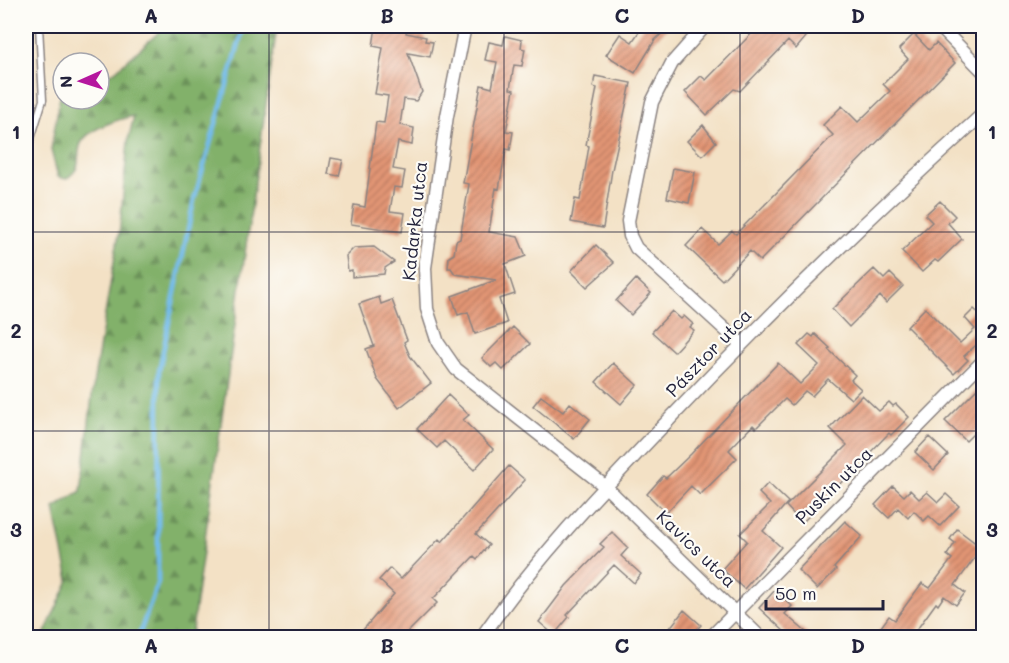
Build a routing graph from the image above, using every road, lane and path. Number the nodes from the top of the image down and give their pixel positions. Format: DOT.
graph roads {
  1 [pos="39,26"];
  2 [pos="465,26"];
  3 [pos="705,26"];
  4 [pos="939,26"];
  5 [pos="984,72"];
  6 [pos="984,113"];
  7 [pos="26,155"];
  8 [pos="741,344"];
  9 [pos="984,360"];
  10 [pos="606,486"];
  11 [pos="735,611"];
  12 [pos="481,638"];
  13 [pos="710,638"];
  14 [pos="761,638"];
  1 -- 7 [label="lane"];
  2 -- 10 [label="street, Kadarka utca"];
  3 -- 8 [label="street"];
  4 -- 5 [label="street"];
  6 -- 8 [label="street, Pásztor utca"];
  8 -- 10 [label="street, Pásztor utca"];
  9 -- 11 [label="street, Puskin utca"];
  10 -- 11 [label="street, Kavics utca"];
  10 -- 12 [label="street, Pásztor utca"];
  11 -- 13 [label="street, Puskin utca"];
  11 -- 14 [label="street, Kavics utca"];
}
